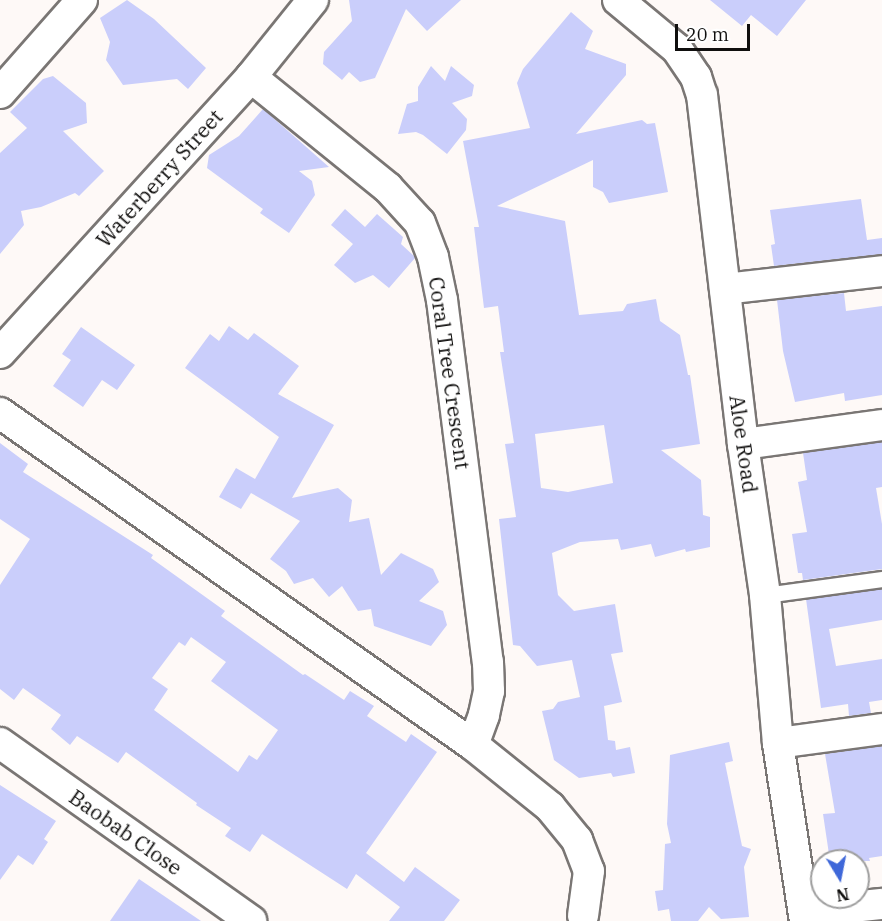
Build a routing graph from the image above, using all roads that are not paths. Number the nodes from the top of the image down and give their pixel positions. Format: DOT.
graph roads {
  1 [pos="82,0"];
  2 [pos="313,0"];
  3 [pos="618,0"];
  4 [pos="251,77"];
  5 [pos="0,93"];
  6 [pos="882,271"];
  7 [pos="725,289"];
  8 [pos="0,353"];
  9 [pos="0,413"];
  10 [pos="882,425"];
  11 [pos="743,444"];
  12 [pos="882,579"];
  13 [pos="765,595"];
  14 [pos="882,729"];
  15 [pos="0,743"];
  16 [pos="778,743"];
  17 [pos="472,745"];
  18 [pos="882,904"];
  19 [pos="583,916"];
  20 [pos="804,916"];
  21 [pos="251,921"];
  1 -- 5 [label="street"];
  2 -- 4 [label="street, Waterberry Street"];
  3 -- 7 [label="street, Aloe Road"];
  4 -- 8 [label="street, Waterberry Street"];
  4 -- 17 [label="street, Coral Tree Crescent"];
  6 -- 7 [label="street"];
  7 -- 11 [label="street, Aloe Road"];
  9 -- 17 [label="street"];
  10 -- 11 [label="street"];
  11 -- 13 [label="street, Aloe Road"];
  12 -- 13 [label="lane"];
  13 -- 16 [label="street, Aloe Road"];
  14 -- 16 [label="street"];
  15 -- 21 [label="street, Baobab Close"];
  16 -- 20 [label="street, Aloe Road"];
  17 -- 19 [label="street"];
  18 -- 20 [label="street"];
}
